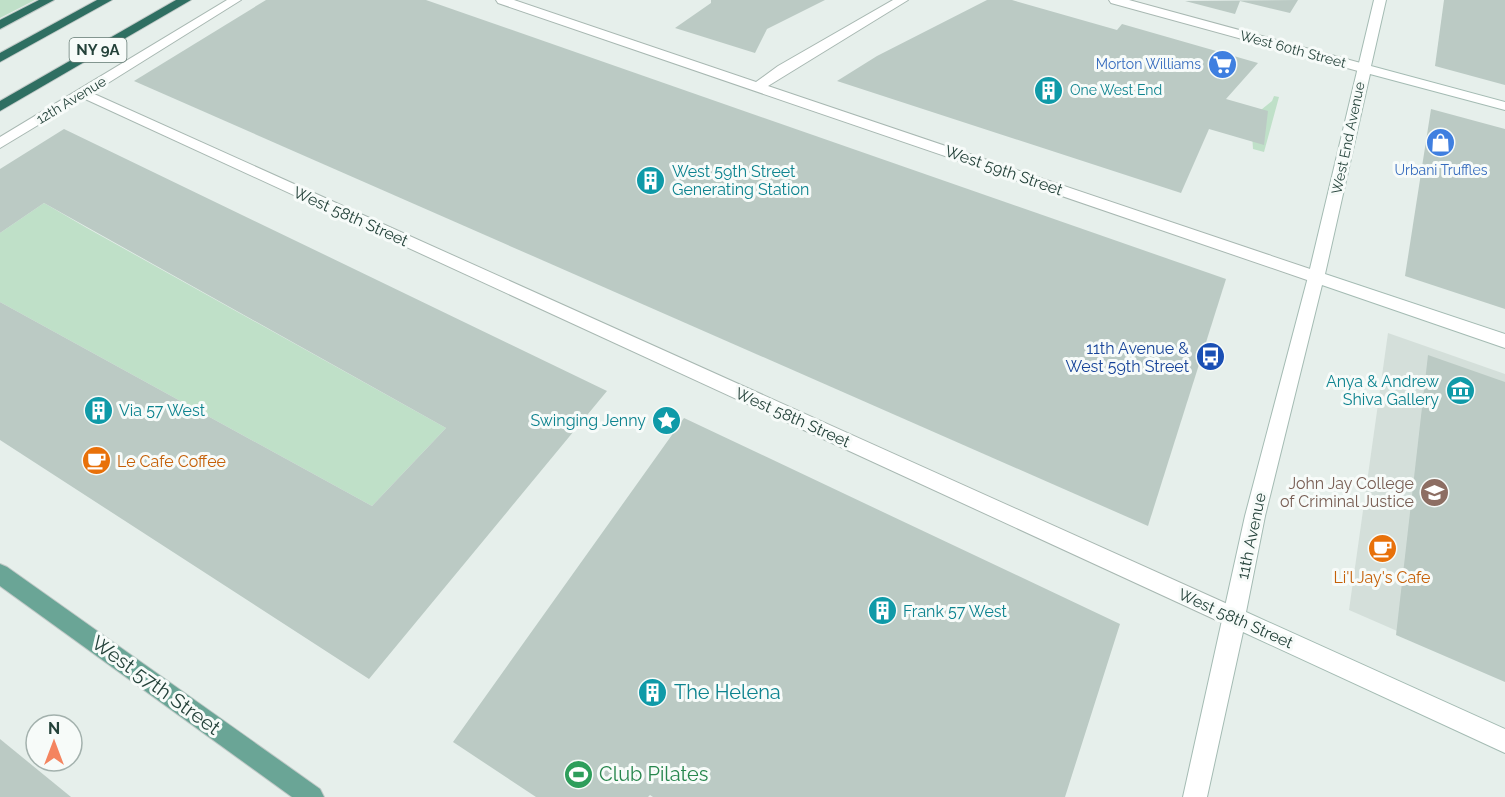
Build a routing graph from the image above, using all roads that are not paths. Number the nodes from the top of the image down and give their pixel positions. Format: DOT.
graph roads {
  1 [pos="48,0"];
  2 [pos="106,0"];
  3 [pos="185,0"];
  4 [pos="235,0"];
  5 [pos="502,0"];
  6 [pos="902,0"];
  7 [pos="1115,0"];
  8 [pos="1380,0"];
  9 [pos="0,25"];
  10 [pos="0,58"];
  11 [pos="1363,68"];
  12 [pos="759,86"];
  13 [pos="82,93"];
  14 [pos="5,104"];
  15 [pos="1505,106"];
  16 [pos="0,142"];
  17 [pos="1316,277"];
  18 [pos="1505,341"];
  19 [pos="0,573"];
  20 [pos="1235,618"];
  21 [pos="1505,741"];
  22 [pos="312,797"];
  23 [pos="1195,797"];
  1 -- 9 [label="highway"];
  2 -- 10 [label="highway, NY 9A"];
  3 -- 14 [label="highway, NY 9A"];
  4 -- 13 [label="street, 12th Avenue"];
  5 -- 12 [label="street, West 59th Street"];
  6 -- 12 [label="street"];
  7 -- 11 [label="street, West 60th Street"];
  8 -- 11 [label="street, West End Avenue"];
  11 -- 15 [label="street, West 60th Street"];
  11 -- 17 [label="street, West End Avenue"];
  12 -- 17 [label="street, West 59th Street"];
  13 -- 16 [label="street, 12th Avenue"];
  13 -- 20 [label="street, West 58th Street"];
  17 -- 18 [label="street, West 59th Street"];
  17 -- 20 [label="street, 11th Avenue"];
  19 -- 22 [label="main road, West 57th Street"];
  20 -- 21 [label="street, West 58th Street"];
  20 -- 23 [label="street, 11th Avenue"];
}
